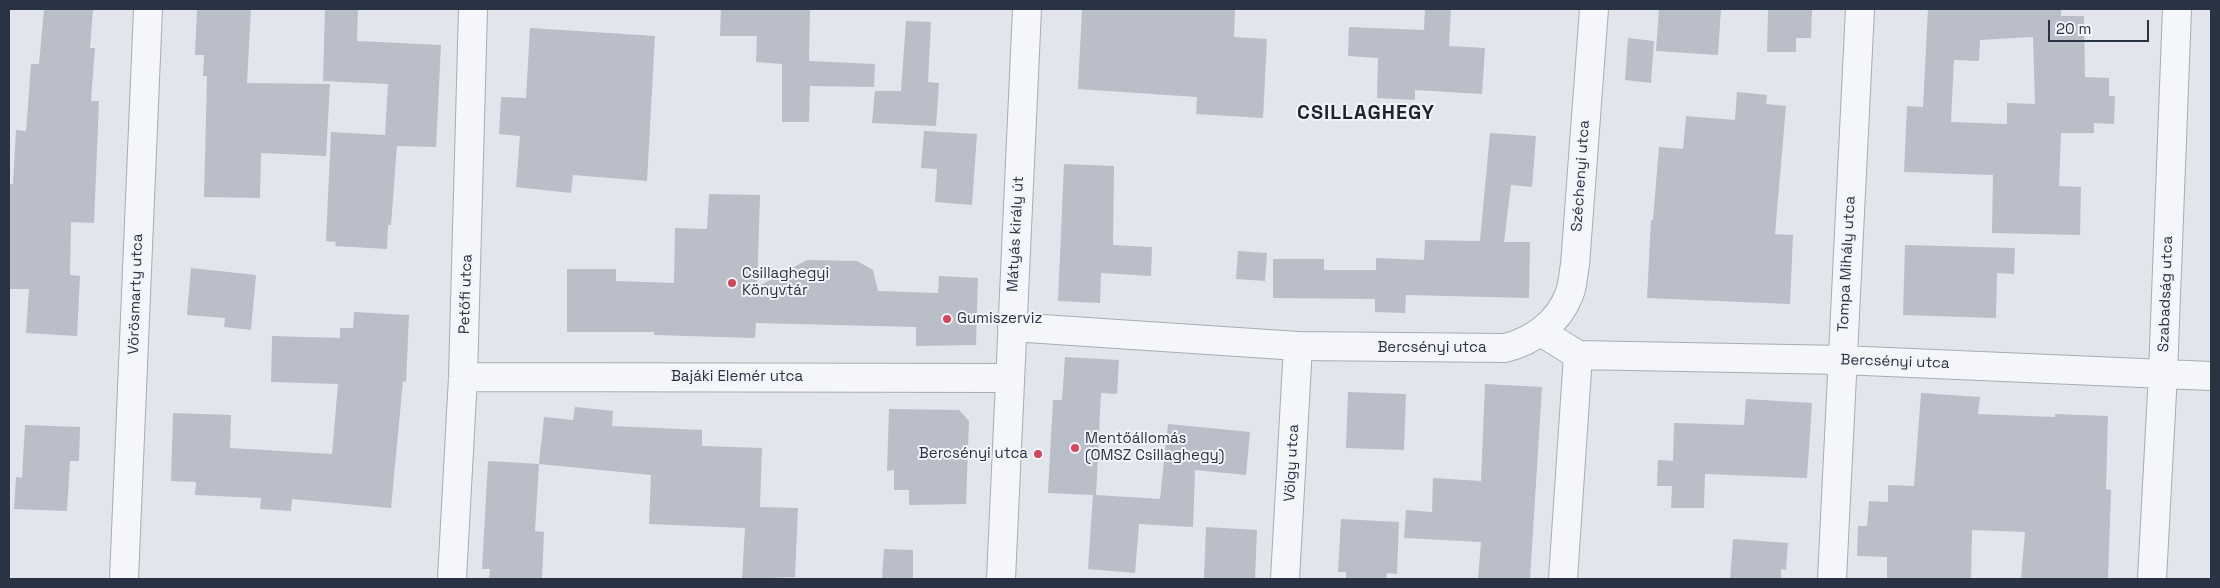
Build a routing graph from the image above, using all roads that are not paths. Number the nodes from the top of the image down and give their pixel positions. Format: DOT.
graph roads {
  1 [pos="148,9"];
  2 [pos="473,9"];
  3 [pos="1027,9"];
  4 [pos="1594,9"];
  5 [pos="1860,9"];
  6 [pos="2176,9"];
  7 [pos="1012,327"];
  8 [pos="1532,338"];
  9 [pos="1298,346"];
  10 [pos="1578,355"];
  11 [pos="1842,360"];
  12 [pos="2163,374"];
  13 [pos="2211,376"];
  14 [pos="464,377"];
  15 [pos="1010,378"];
  16 [pos="124,579"];
  17 [pos="452,579"];
  18 [pos="1001,579"];
  19 [pos="1285,579"];
  20 [pos="1563,579"];
  21 [pos="1832,579"];
  22 [pos="2152,579"];
  1 -- 16 [label="street, Vörösmarty utca"];
  2 -- 14 [label="street, Petőfi utca"];
  3 -- 7 [label="street, Mátyás király út"];
  4 -- 8 [label="street, Széchenyi utca"];
  5 -- 11 [label="street, Tompa Mihály utca"];
  6 -- 12 [label="street, Szabadság utca"];
  7 -- 9 [label="street, Bercsényi utca"];
  7 -- 15 [label="street, Mátyás király út"];
  8 -- 9 [label="street, Bercsényi utca"];
  8 -- 10 [label="street"];
  9 -- 19 [label="street, Völgy utca"];
  10 -- 11 [label="street, Bercsényi utca"];
  10 -- 20 [label="street"];
  11 -- 12 [label="street, Bercsényi utca"];
  11 -- 21 [label="street, Tompa Mihály utca"];
  12 -- 13 [label="street, Bercsényi utca"];
  12 -- 22 [label="street, Szabadság utca"];
  14 -- 15 [label="street, Bajáki Elemér utca"];
  14 -- 17 [label="street, Petőfi utca"];
  15 -- 18 [label="street, Mátyás király út"];
}
